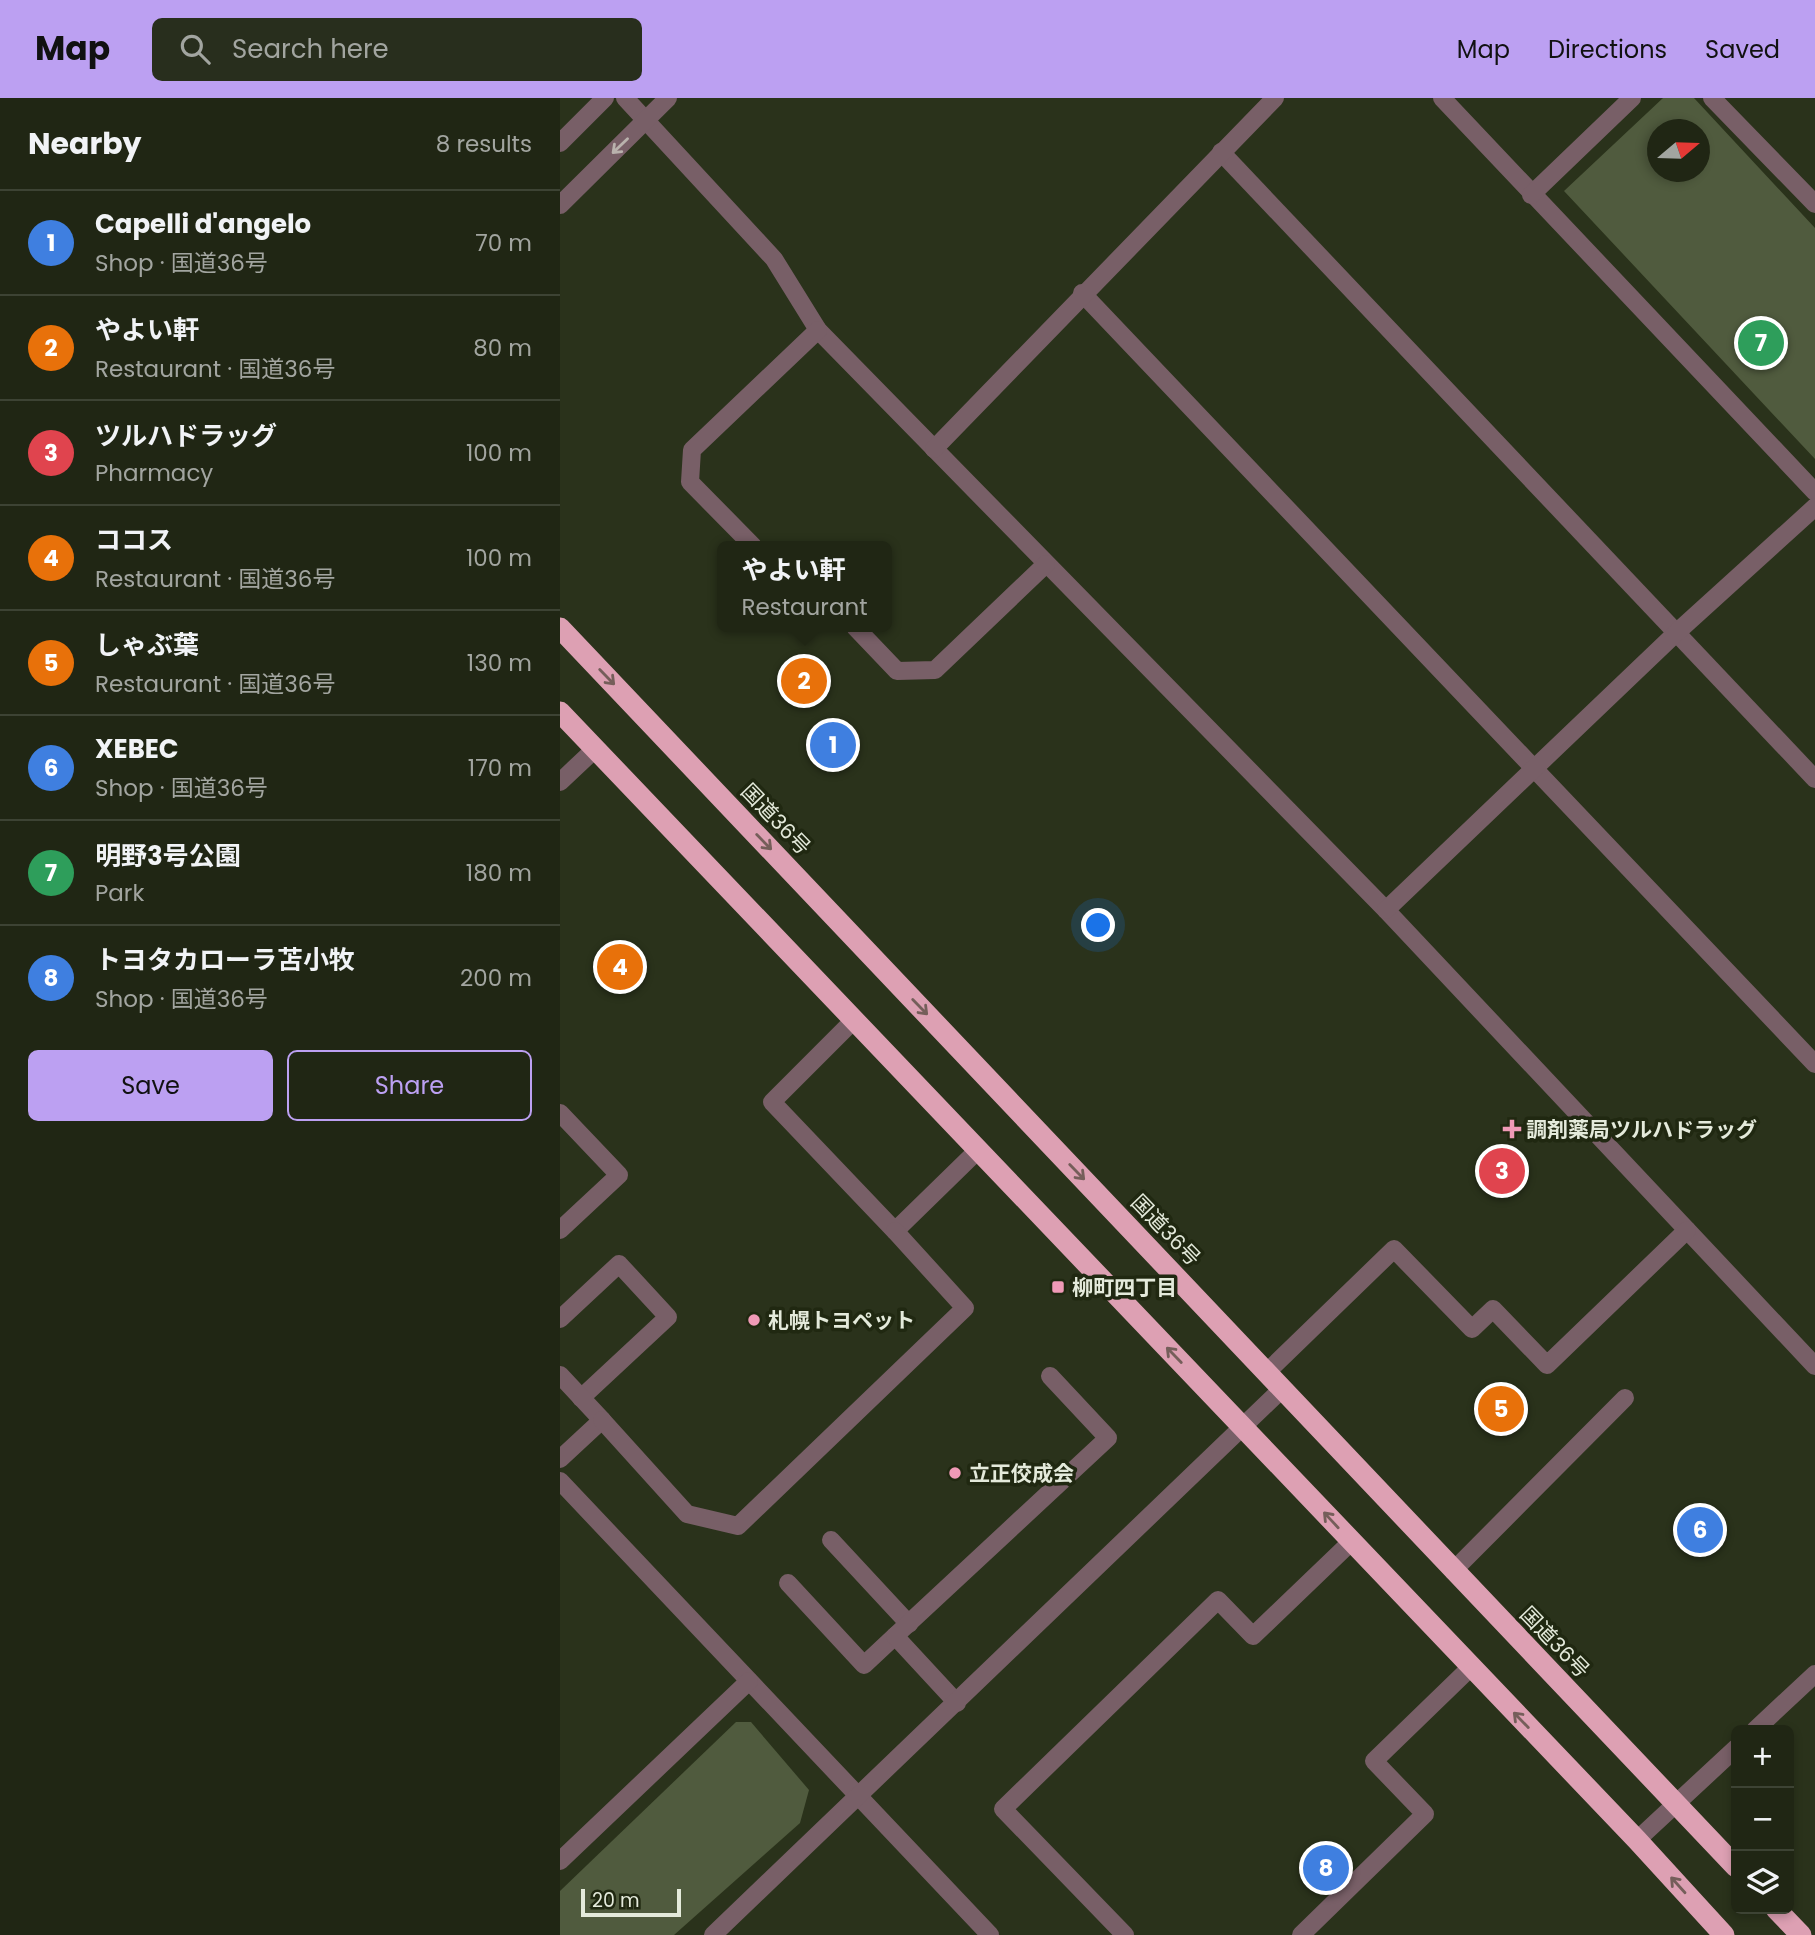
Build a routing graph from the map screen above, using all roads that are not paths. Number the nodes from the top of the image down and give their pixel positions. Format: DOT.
graph roads {
  1 [pos="606,98"];
  2 [pos="625,98"];
  3 [pos="668,98"];
  4 [pos="1275,98"];
  5 [pos="1442,98"];
  6 [pos="1632,98"];
  7 [pos="1712,98"];
  8 [pos="646,120"];
  9 [pos="560,143"];
  10 [pos="1221,152"];
  11 [pos="1531,195"];
  12 [pos="1815,204"];
  13 [pos="560,205"];
  14 [pos="1082,293"];
  15 [pos="818,330"];
  16 [pos="934,449"];
  17 [pos="1815,492"];
  18 [pos="1815,507"];
  19 [pos="748,541"];
  20 [pos="1046,564"];
  21 [pos="560,628"];
  22 [pos="860,632"];
  23 [pos="1675,634"];
  24 [pos="560,712"];
  25 [pos="595,749"];
  26 [pos="1532,771"];
  27 [pos="1815,779"];
  28 [pos="560,782"];
  29 [pos="1387,910"];
  30 [pos="854,1020"];
  31 [pos="1815,1064"];
  32 [pos="560,1113"];
  33 [pos="978,1150"];
  34 [pos="560,1230"];
  35 [pos="1686,1230"];
  36 [pos="895,1231"];
  37 [pos="560,1319"];
  38 [pos="1814,1363"];
  39 [pos="1267,1373"];
  40 [pos="560,1375"];
  41 [pos="1051,1376"];
  42 [pos="1282,1389"];
  43 [pos="581,1398"];
  44 [pos="1625,1398"];
  45 [pos="601,1420"];
  46 [pos="1243,1426"];
  47 [pos="560,1459"];
  48 [pos="560,1481"];
  49 [pos="831,1541"];
  50 [pos="1351,1542"];
  51 [pos="1453,1571"];
  52 [pos="788,1583"];
  53 [pos="909,1624"];
  54 [pos="895,1636"];
  55 [pos="1470,1668"];
  56 [pos="1815,1674"];
  57 [pos="749,1681"];
  58 [pos="957,1703"];
  59 [pos="1760,1725"];
  60 [pos="1731,1753"];
  61 [pos="858,1797"];
  62 [pos="1676,1804"];
  63 [pos="1637,1840"];
  64 [pos="564,1850"];
  65 [pos="1731,1862"];
  66 [pos="1781,1914"];
  67 [pos="713,1935"];
  68 [pos="990,1935"];
  69 [pos="1125,1935"];
  70 [pos="1301,1935"];
  71 [pos="1724,1935"];
  72 [pos="1801,1935"];
  1 -- 9 [label="street"];
  2 -- 8 [label="street"];
  3 -- 8 [label="street"];
  4 -- 10 [label="street"];
  5 -- 11 [label="street"];
  6 -- 11 [label="street"];
  7 -- 12 [label="street"];
  8 -- 13 [label="street, one-way"];
  8 -- 15 [label="street"];
  10 -- 14 [label="street"];
  10 -- 23 [label="street"];
  11 -- 17 [label="street"];
  14 -- 16 [label="street"];
  14 -- 26 [label="street"];
  15 -- 16 [label="street"];
  15 -- 19 [label="street"];
  16 -- 20 [label="street"];
  18 -- 23 [label="street"];
  20 -- 22 [label="street"];
  20 -- 29 [label="street"];
  21 -- 39 [label="highway, 国道36号, one-way"];
  23 -- 26 [label="street"];
  23 -- 27 [label="street"];
  24 -- 25 [label="highway"];
  25 -- 28 [label="street"];
  25 -- 30 [label="highway"];
  26 -- 29 [label="street"];
  26 -- 31 [label="street"];
  29 -- 35 [label="street"];
  30 -- 33 [label="highway"];
  30 -- 36 [label="street"];
  32 -- 34 [label="street"];
  33 -- 36 [label="street"];
  46 -- 33 [label="highway, one-way"];
  35 -- 38 [label="street"];
  35 -- 39 [label="street"];
  36 -- 45 [label="street"];
  37 -- 43 [label="street"];
  39 -- 42 [label="highway, 国道36号"];
  40 -- 43 [label="street"];
  41 -- 53 [label="street"];
  42 -- 46 [label="street"];
  42 -- 51 [label="highway, 国道36号"];
  43 -- 45 [label="street"];
  44 -- 51 [label="street"];
  45 -- 47 [label="street"];
  50 -- 46 [label="highway, one-way"];
  46 -- 58 [label="street"];
  48 -- 57 [label="street"];
  49 -- 53 [label="street"];
  50 -- 55 [label="highway"];
  50 -- 69 [label="street"];
  51 -- 62 [label="highway, 国道36号"];
  52 -- 54 [label="street"];
  53 -- 54 [label="street"];
  54 -- 58 [label="street"];
  63 -- 55 [label="highway, one-way"];
  55 -- 70 [label="street"];
  56 -- 59 [label="street"];
  57 -- 61 [label="street"];
  57 -- 64 [label="street"];
  58 -- 61 [label="street"];
  60 -- 62 [label="street"];
  61 -- 67 [label="street"];
  61 -- 68 [label="street"];
  62 -- 63 [label="street"];
  62 -- 65 [label="highway, 国道36号"];
  71 -- 63 [label="highway, one-way"];
  66 -- 72 [label="highway"];
}
